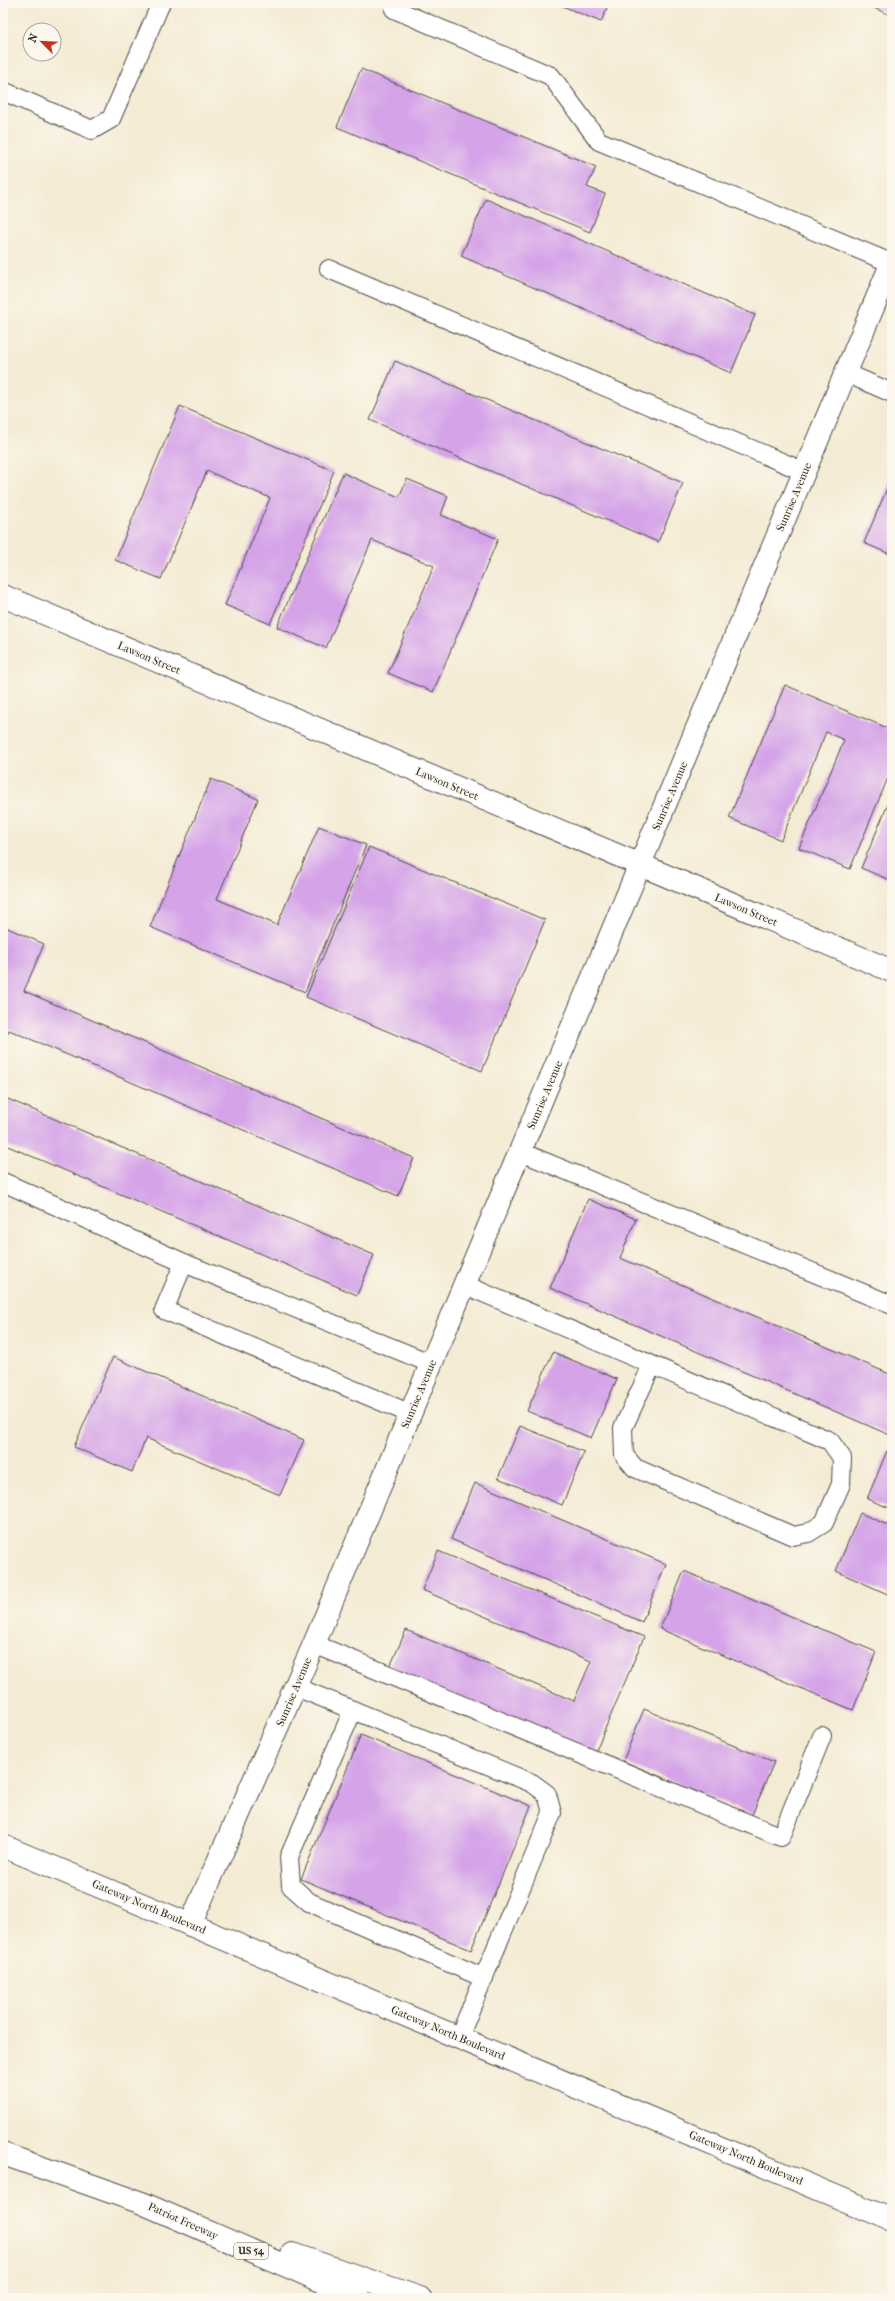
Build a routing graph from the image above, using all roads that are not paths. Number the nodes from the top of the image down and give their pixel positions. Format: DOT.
graph roads {
  1 [pos="161,3"];
  2 [pos="394,9"];
  3 [pos="3,91"];
  4 [pos="892,263"];
  5 [pos="329,268"];
  6 [pos="846,373"];
  7 [pos="892,393"];
  8 [pos="805,472"];
  9 [pos="3,596"];
  10 [pos="641,866"];
  11 [pos="892,971"];
  12 [pos="521,1152"];
  13 [pos="3,1182"];
  14 [pos="184,1262"];
  15 [pos="465,1285"];
  16 [pos="892,1305"];
  17 [pos="432,1364"];
  18 [pos="652,1365"];
  19 [pos="411,1414"];
  20 [pos="314,1644"];
  21 [pos="296,1687"];
  22 [pos="353,1710"];
  23 [pos="822,1736"];
  24 [pos="3,1846"];
  25 [pos="190,1925"];
  26 [pos="484,1978"];
  27 [pos="459,2037"];
  28 [pos="3,2154"];
  29 [pos="142,2203"];
  30 [pos="892,2220"];
  31 [pos="360,2298"];
  32 [pos="420,2298"];
  1 -- 3 [label="lane"];
  2 -- 4 [label="lane"];
  4 -- 6 [label="main road, Sunrise Avenue"];
  5 -- 8 [label="lane"];
  6 -- 7 [label="lane"];
  6 -- 8 [label="main road, Sunrise Avenue"];
  8 -- 10 [label="main road, Sunrise Avenue"];
  9 -- 10 [label="main road, Lawson Street"];
  10 -- 11 [label="main road, Lawson Street"];
  10 -- 12 [label="main road, Sunrise Avenue"];
  12 -- 15 [label="main road, Sunrise Avenue"];
  12 -- 16 [label="lane"];
  13 -- 14 [label="lane"];
  14 -- 17 [label="lane"];
  14 -- 19 [label="lane"];
  15 -- 17 [label="main road, Sunrise Avenue"];
  15 -- 18 [label="lane"];
  17 -- 19 [label="main road, Sunrise Avenue"];
  18 -- 18 [label="lane"];
  19 -- 20 [label="main road, Sunrise Avenue"];
  20 -- 21 [label="main road, Sunrise Avenue"];
  20 -- 23 [label="lane"];
  21 -- 22 [label="lane"];
  21 -- 25 [label="main road, Sunrise Avenue"];
  22 -- 26 [label="lane"];
  22 -- 26 [label="lane"];
  24 -- 25 [label="main road, Gateway North Boulevard"];
  25 -- 27 [label="main road, Gateway North Boulevard"];
  26 -- 27 [label="lane"];
  27 -- 30 [label="main road, Gateway North Boulevard"];
  28 -- 29 [label="main road, Patriot Freeway / US 54"];
  29 -- 31 [label="main road, Patriot Freeway / US 54"];
  29 -- 32 [label="main road"];
}
